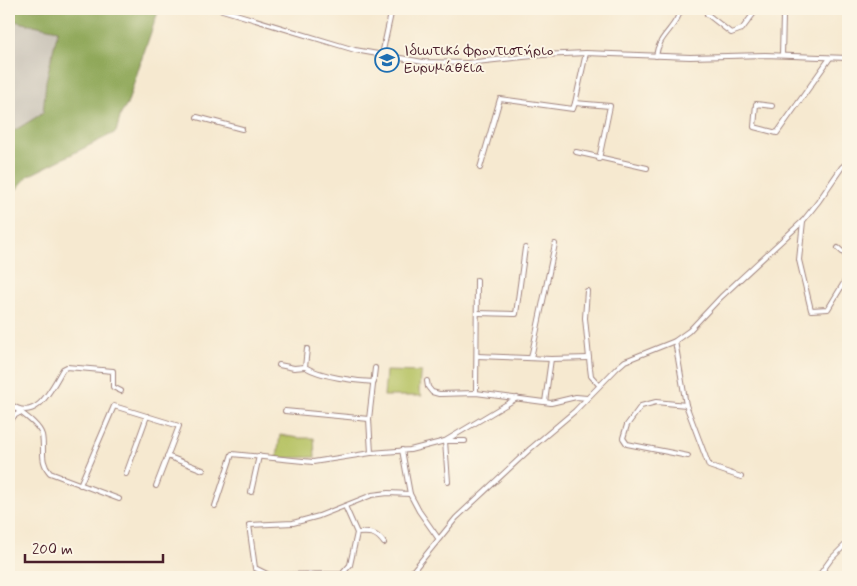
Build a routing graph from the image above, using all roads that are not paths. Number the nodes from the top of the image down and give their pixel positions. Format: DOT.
graph roads {
  1 [pos="220,9"];
  2 [pos="392,9"];
  3 [pos="681,9"];
  4 [pos="757,9"];
  5 [pos="774,9"];
  6 [pos="707,14"];
  7 [pos="382,54"];
  8 [pos="586,54"];
  9 [pos="782,55"];
  10 [pos="656,56"];
  11 [pos="830,58"];
  12 [pos="848,58"];
  13 [pos="575,103"];
  14 [pos="772,106"];
  15 [pos="197,117"];
  16 [pos="242,129"];
  17 [pos="576,152"];
  18 [pos="599,158"];
  19 [pos="848,162"];
  20 [pos="480,168"];
  21 [pos="646,168"];
  22 [pos="803,221"];
  23 [pos="555,244"];
  24 [pos="525,248"];
  25 [pos="838,248"];
  26 [pos="848,257"];
  27 [pos="848,276"];
  28 [pos="477,280"];
  29 [pos="587,292"];
  30 [pos="477,313"];
  31 [pos="675,342"];
  32 [pos="307,349"];
  33 [pos="477,356"];
  34 [pos="531,358"];
  35 [pos="589,358"];
  36 [pos="552,359"];
  37 [pos="279,365"];
  38 [pos="305,367"];
  39 [pos="376,368"];
  40 [pos="427,380"];
  41 [pos="374,382"];
  42 [pos="599,386"];
  43 [pos="122,391"];
  44 [pos="476,394"];
  45 [pos="517,398"];
  46 [pos="587,398"];
  47 [pos="546,402"];
  48 [pos="9,403"];
  49 [pos="686,405"];
  50 [pos="14,407"];
  51 [pos="25,410"];
  52 [pos="285,411"];
  53 [pos="20,412"];
  54 [pos="148,416"];
  55 [pos="369,419"];
  56 [pos="9,423"];
  57 [pos="444,441"];
  58 [pos="465,441"];
  59 [pos="402,450"];
  60 [pos="371,453"];
  61 [pos="167,456"];
  62 [pos="259,456"];
  63 [pos="688,456"];
  64 [pos="203,470"];
  65 [pos="126,474"];
  66 [pos="741,477"];
  67 [pos="448,482"];
  68 [pos="80,485"];
  69 [pos="156,486"];
  70 [pos="251,492"];
  71 [pos="410,494"];
  72 [pos="119,500"];
  73 [pos="215,506"];
  74 [pos="345,506"];
  75 [pos="357,533"];
  76 [pos="438,538"];
  77 [pos="848,542"];
  78 [pos="384,543"];
  79 [pos="408,577"];
  80 [pos="818,577"];
  1 -- 7 [label="street"];
  2 -- 7 [label="street"];
  3 -- 10 [label="street"];
  4 -- 6 [label="street"];
  5 -- 9 [label="street"];
  7 -- 8 [label="street"];
  8 -- 10 [label="street"];
  8 -- 13 [label="street"];
  9 -- 10 [label="street"];
  9 -- 11 [label="street"];
  11 -- 12 [label="street"];
  11 -- 14 [label="street"];
  13 -- 18 [label="street"];
  13 -- 20 [label="street"];
  15 -- 16 [label="street"];
  17 -- 18 [label="street"];
  18 -- 21 [label="street"];
  19 -- 22 [label="street"];
  22 -- 27 [label="street"];
  22 -- 31 [label="street"];
  23 -- 34 [label="street"];
  24 -- 30 [label="street"];
  25 -- 26 [label="street"];
  28 -- 30 [label="street"];
  29 -- 35 [label="street"];
  30 -- 33 [label="street"];
  31 -- 42 [label="street"];
  31 -- 49 [label="street"];
  32 -- 38 [label="street"];
  33 -- 34 [label="street"];
  33 -- 44 [label="street"];
  34 -- 36 [label="street"];
  35 -- 36 [label="street"];
  35 -- 42 [label="street"];
  36 -- 47 [label="street"];
  37 -- 38 [label="street"];
  38 -- 41 [label="street"];
  39 -- 41 [label="street"];
  40 -- 44 [label="street"];
  41 -- 55 [label="street"];
  42 -- 46 [label="street"];
  43 -- 51 [label="street"];
  44 -- 45 [label="street"];
  45 -- 47 [label="street"];
  45 -- 57 [label="street"];
  46 -- 47 [label="street"];
  46 -- 76 [label="street"];
  48 -- 50 [label="street"];
  49 -- 63 [label="street"];
  49 -- 66 [label="street"];
  50 -- 51 [label="street"];
  50 -- 53 [label="street"];
  51 -- 53 [label="street"];
  52 -- 55 [label="street"];
  53 -- 56 [label="street"];
  53 -- 68 [label="street"];
  54 -- 61 [label="street"];
  54 -- 65 [label="street"];
  54 -- 68 [label="street"];
  55 -- 60 [label="street"];
  57 -- 58 [label="street"];
  57 -- 59 [label="street"];
  57 -- 67 [label="street"];
  59 -- 60 [label="street"];
  59 -- 71 [label="street"];
  60 -- 62 [label="street"];
  61 -- 64 [label="street"];
  61 -- 69 [label="street"];
  62 -- 70 [label="street"];
  62 -- 73 [label="street"];
  68 -- 72 [label="street"];
  71 -- 74 [label="street"];
  71 -- 76 [label="street"];
  74 -- 75 [label="street"];
  74 -- 75 [label="street"];
  75 -- 78 [label="street"];
  76 -- 79 [label="street"];
  77 -- 80 [label="street"];
}
